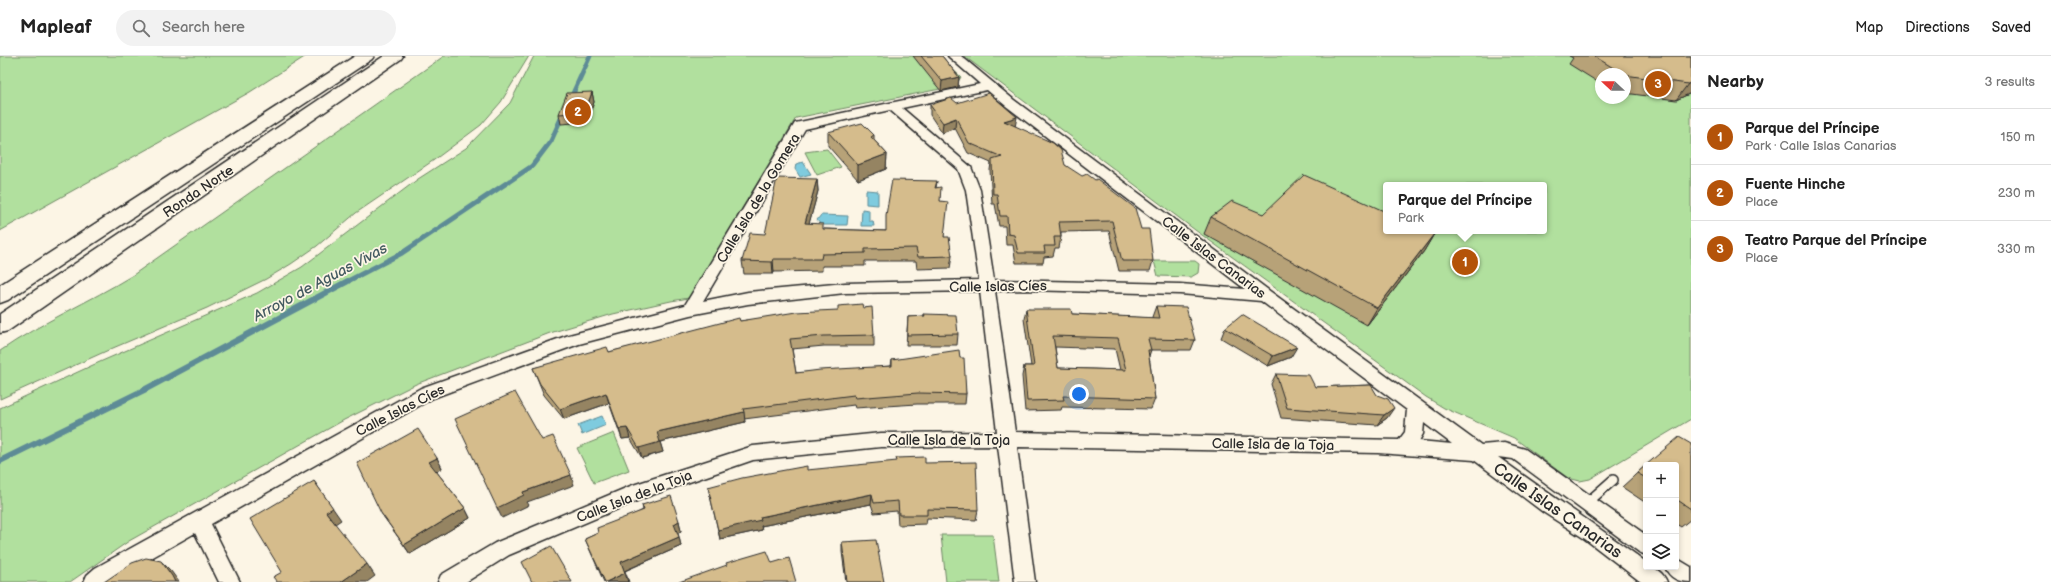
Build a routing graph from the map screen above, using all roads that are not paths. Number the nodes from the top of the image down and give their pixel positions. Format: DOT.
graph roads {
  1 [pos="366,56"];
  2 [pos="395,56"];
  3 [pos="954,56"];
  4 [pos="987,86"];
  5 [pos="894,107"];
  6 [pos="706,284"];
  7 [pos="986,286"];
  8 [pos="0,295"];
  9 [pos="1265,296"];
  10 [pos="733,301"];
  11 [pos="690,309"];
  12 [pos="0,324"];
  13 [pos="1416,406"];
  14 [pos="1005,439"];
  15 [pos="1404,448"];
  16 [pos="1478,453"];
  17 [pos="1613,480"];
  18 [pos="1587,503"];
  19 [pos="1568,516"];
  20 [pos="199,521"];
  21 [pos="1643,544"];
  22 [pos="1679,570"];
  23 [pos="1691,579"];
  24 [pos="94,582"];
  25 [pos="230,582"];
  26 [pos="448,582"];
  27 [pos="1025,582"];
  28 [pos="1657,582"];
  1 -- 8 [label="highway, Ronda Norte"];
  2 -- 12 [label="highway, Ronda Norte"];
  3 -- 4 [label="street, Calle Islas Canarias"];
  4 -- 5 [label="street, Calle Isla de la Gomera"];
  4 -- 9 [label="street, Calle Islas Canarias"];
  5 -- 6 [label="street, Calle Isla de la Gomera"];
  5 -- 7 [label="street"];
  6 -- 10 [label="street"];
  6 -- 11 [label="street, Calle Isla de la Gomera"];
  7 -- 9 [label="street, Calle Islas Cíes"];
  7 -- 10 [label="street, Calle Islas Cíes"];
  7 -- 14 [label="street"];
  9 -- 13 [label="street, Calle Islas Canarias"];
  10 -- 11 [label="street, Calle Islas Cíes"];
  11 -- 20 [label="street, Calle Islas Cíes"];
  13 -- 15 [label="street"];
  13 -- 16 [label="street, Calle Islas Canarias"];
  14 -- 15 [label="street, Calle Isla de la Toja"];
  14 -- 26 [label="street, Calle Isla de la Toja"];
  14 -- 27 [label="street"];
  15 -- 16 [label="street, Calle Isla de la Toja"];
  16 -- 18 [label="street, Calle Islas Canarias"];
  16 -- 19 [label="street, Calle Islas Canarias"];
  17 -- 18 [label="lane"];
  18 -- 19 [label="street"];
  18 -- 21 [label="street, Calle Islas Canarias"];
  19 -- 28 [label="street, Calle Islas Canarias"];
  20 -- 24 [label="street, Calle Islas Cíes"];
  20 -- 25 [label="street"];
  22 -- 23 [label="street"];
}
